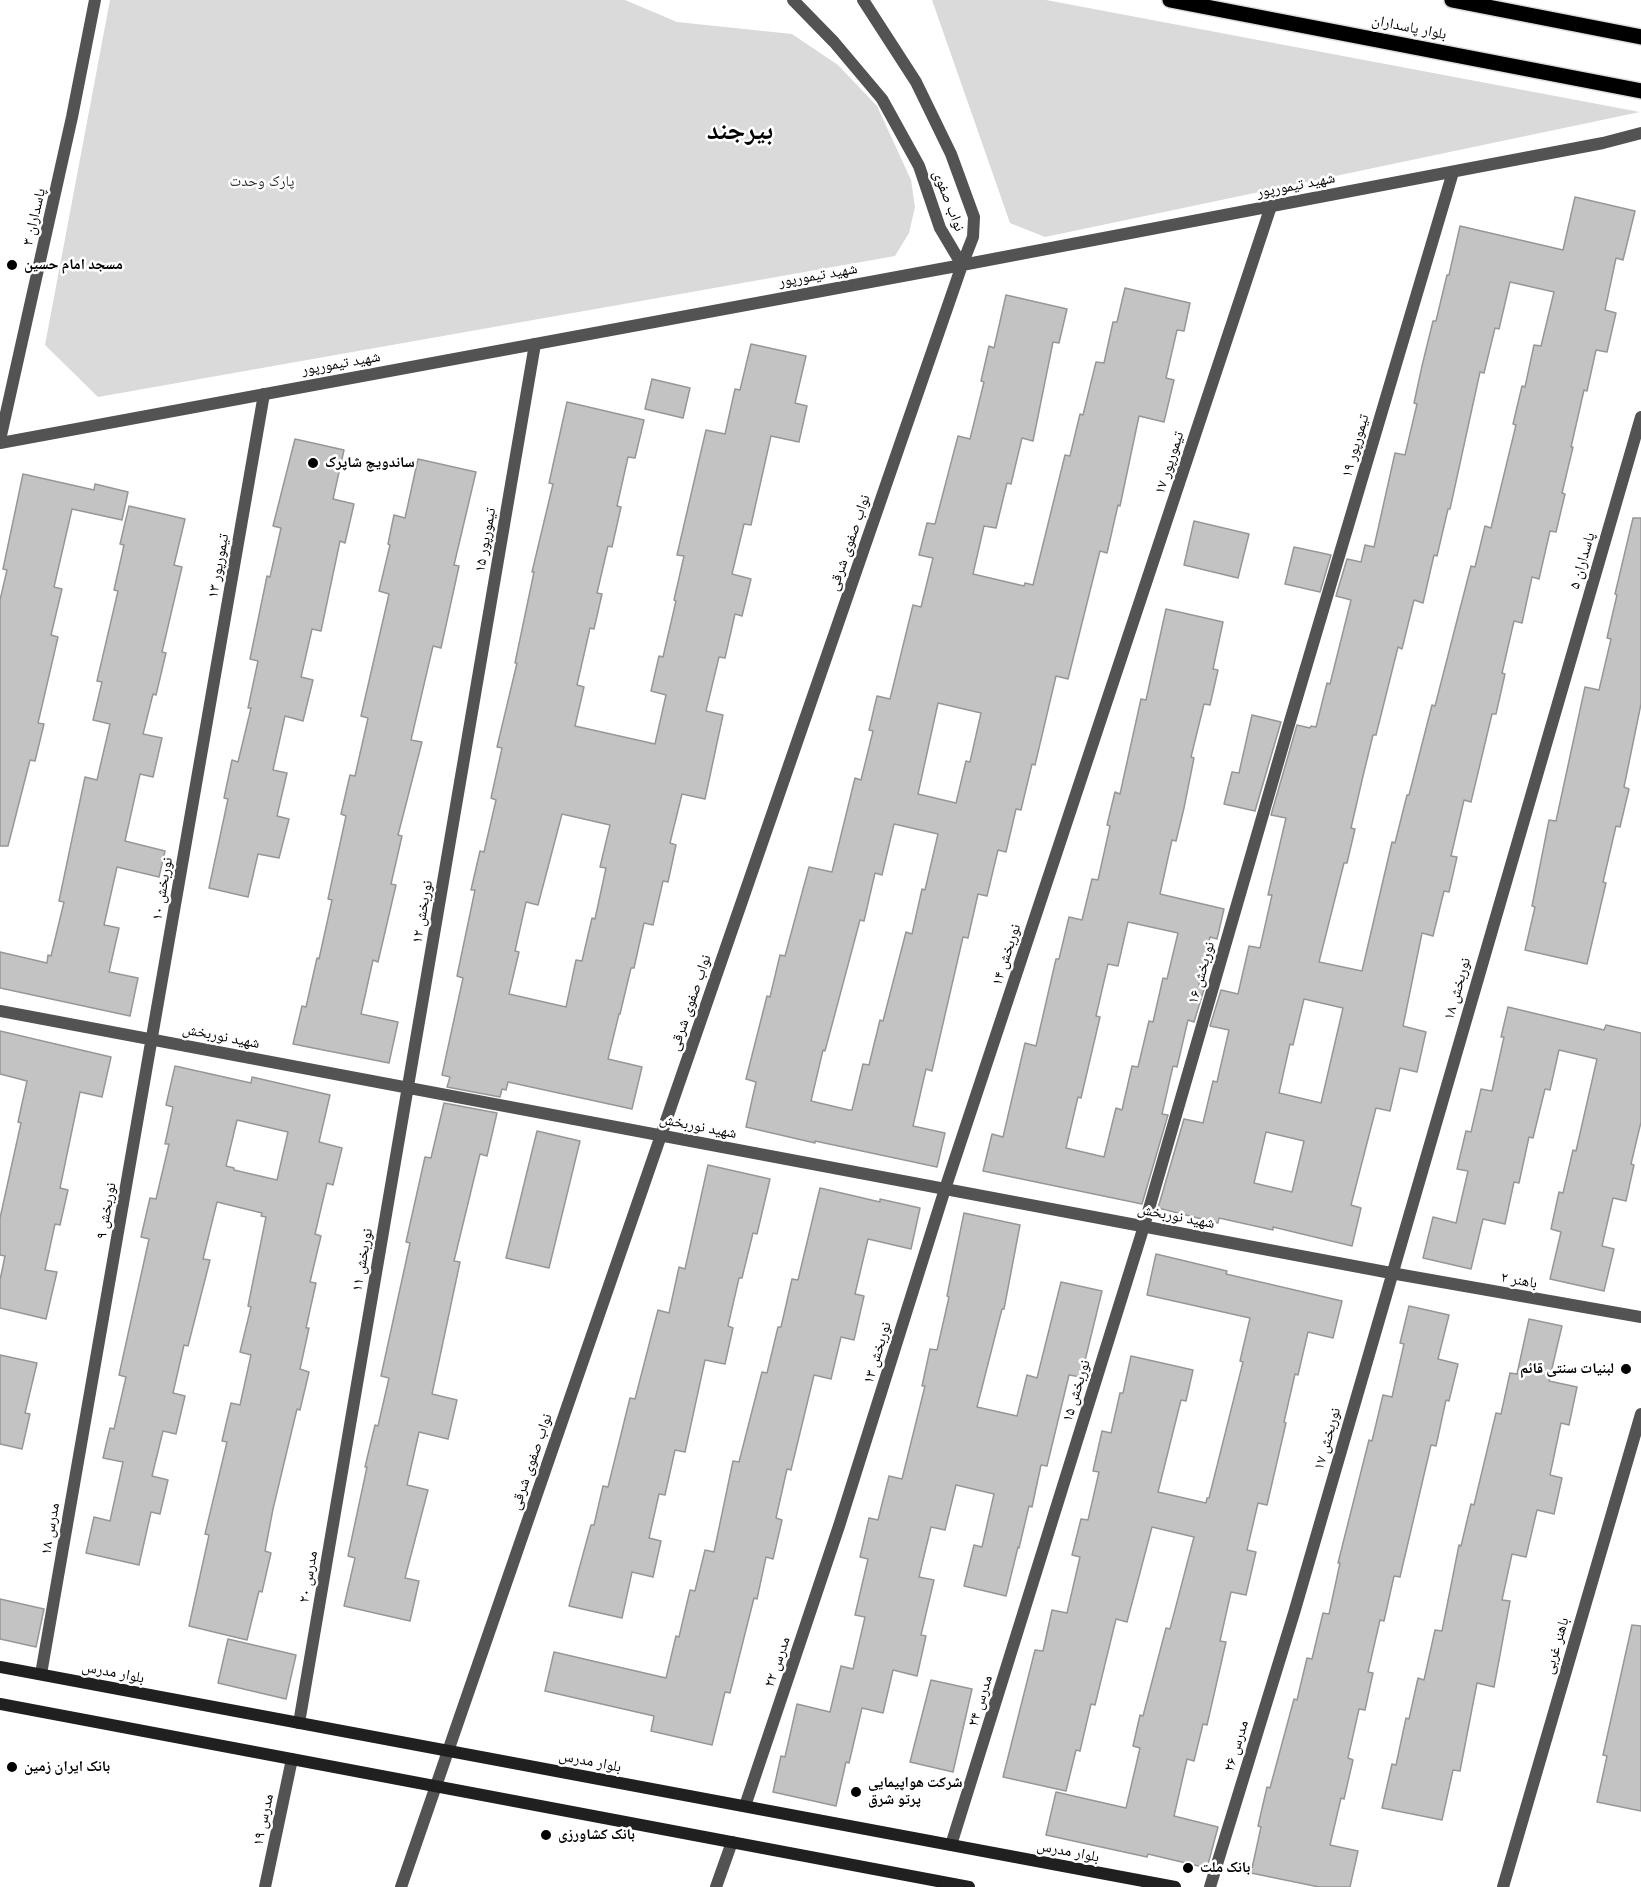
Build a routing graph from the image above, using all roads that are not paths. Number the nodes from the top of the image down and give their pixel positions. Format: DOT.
graph roads {
  1 [pos="95,0"];
  2 [pos="793,0"];
  3 [pos="863,0"];
  4 [pos="1170,0"];
  5 [pos="1452,0"];
  6 [pos="1641,37"];
  7 [pos="1641,91"];
  8 [pos="1641,133"];
  9 [pos="1453,172"];
  10 [pos="1271,206"];
  11 [pos="962,265"];
  12 [pos="535,344"];
  13 [pos="264,394"];
  14 [pos="1641,417"];
  15 [pos="0,441"];
  16 [pos="1554,713"];
  17 [pos="1288,728"];
  18 [pos="1098,730"];
  19 [pos="467,741"];
  20 [pos="203,743"];
  21 [pos="0,1011"];
  22 [pos="152,1039"];
  23 [pos="408,1088"];
  24 [pos="661,1136"];
  25 [pos="945,1189"];
  26 [pos="1144,1226"];
  27 [pos="1391,1273"];
  28 [pos="1641,1317"];
  29 [pos="91,1389"];
  30 [pos="1641,1414"];
  31 [pos="348,1436"];
  32 [pos="839,1526"];
  33 [pos="1039,1565"];
  34 [pos="1294,1613"];
  35 [pos="0,1667"];
  36 [pos="41,1674"];
  37 [pos="0,1704"];
  38 [pos="299,1723"];
  39 [pos="448,1750"];
  40 [pos="292,1759"];
  41 [pos="436,1785"];
  42 [pos="745,1806"];
  43 [pos="732,1842"];
  44 [pos="951,1845"];
  45 [pos="944,1885"];
  46 [pos="265,1887"];
  47 [pos="401,1887"];
  48 [pos="716,1887"];
  49 [pos="969,1887"];
  50 [pos="1175,1887"];
  51 [pos="1210,1887"];
  52 [pos="1503,1887"];
  1 -- 15 [label="street, پاسداران ۳"];
  2 -- 11 [label="street, نواب صفوی"];
  3 -- 11 [label="street, نواب صفوی"];
  4 -- 7 [label="main road, بلوار پاسداران"];
  5 -- 6 [label="main road"];
  8 -- 9 [label="street, شهید تیمورپور"];
  9 -- 10 [label="street, شهید تیمورپور"];
  9 -- 17 [label="street, تیمورپور ۱۹"];
  10 -- 11 [label="street, شهید تیمورپور"];
  10 -- 18 [label="street, تیمورپور ۱۷"];
  11 -- 12 [label="street, شهید تیمورپور"];
  11 -- 24 [label="street, نواب صفوی شرقی"];
  12 -- 13 [label="street, شهید تیمورپور"];
  12 -- 19 [label="street, تیمورپور ۱۵"];
  13 -- 15 [label="street, شهید تیمورپور"];
  13 -- 20 [label="street, تیمورپور ۱۳"];
  14 -- 16 [label="street, پاسداران ۵"];
  16 -- 27 [label="street, نوربخش ۱۸"];
  17 -- 26 [label="street, نوربخش ۱۶"];
  18 -- 25 [label="street, نوربخش ۱۴"];
  19 -- 23 [label="street, نوربخش ۱۲"];
  20 -- 22 [label="street, نوربخش ۱۰"];
  21 -- 22 [label="street, شهید نوربخش"];
  22 -- 23 [label="street, شهید نوربخش"];
  22 -- 29 [label="street, نوربخش ۹"];
  23 -- 24 [label="street, شهید نوربخش"];
  23 -- 31 [label="street, نوربخش ۱۱"];
  24 -- 25 [label="street, شهید نوربخش"];
  24 -- 39 [label="street, نواب صفوی شرقی"];
  25 -- 26 [label="street, شهید نوربخش"];
  25 -- 32 [label="street, نوربخش ۱۳"];
  26 -- 27 [label="street, شهید نوربخش"];
  26 -- 33 [label="street, نوربخش ۱۵"];
  27 -- 28 [label="street, باهنر ۲"];
  27 -- 34 [label="street, نوربخش ۱۷"];
  29 -- 36 [label="street, مدرس ۱۸"];
  30 -- 52 [label="street, باهنر غربی"];
  31 -- 38 [label="street, مدرس ۲۰"];
  32 -- 42 [label="street, مدرس ۲۲"];
  33 -- 44 [label="street, مدرس ۲۴"];
  34 -- 51 [label="street, مدرس ۲۶"];
  35 -- 36 [label="main road, بلوار مدرس"];
  36 -- 38 [label="main road, بلوار مدرس"];
  37 -- 40 [label="main road"];
  38 -- 39 [label="main road, بلوار مدرس"];
  39 -- 41 [label="street, نواب صفوی شرقی"];
  39 -- 42 [label="main road, بلوار مدرس"];
  40 -- 41 [label="main road"];
  40 -- 46 [label="street, مدرس ۱۹"];
  41 -- 43 [label="main road"];
  41 -- 47 [label="street, نواب صفوی شرقی"];
  42 -- 44 [label="main road, بلوار مدرس"];
  43 -- 45 [label="main road"];
  43 -- 48 [label="street"];
  44 -- 50 [label="main road, بلوار مدرس"];
  45 -- 49 [label="main road"];
}
